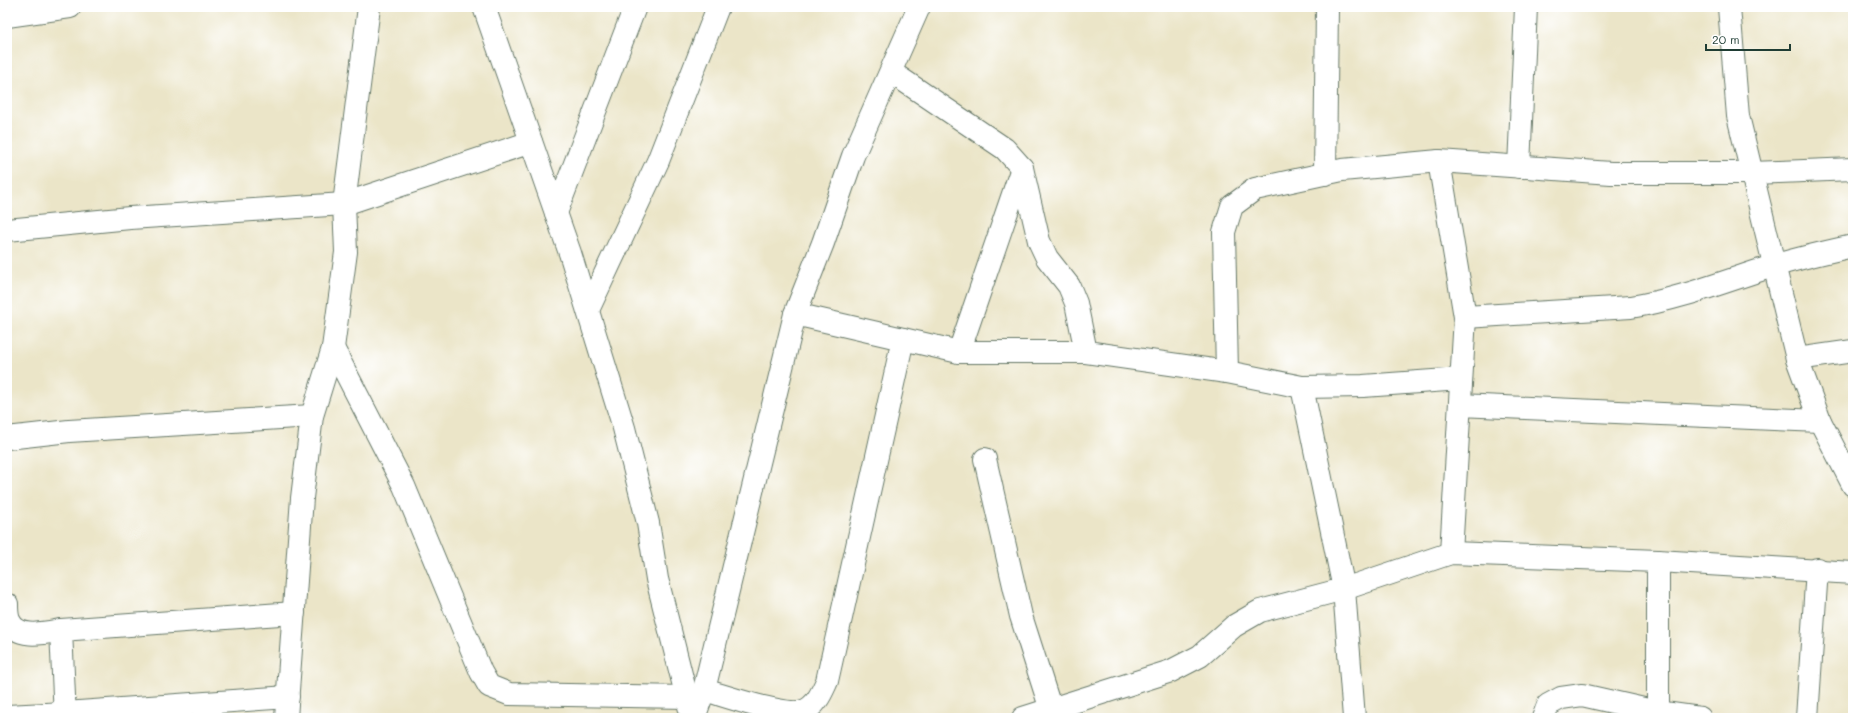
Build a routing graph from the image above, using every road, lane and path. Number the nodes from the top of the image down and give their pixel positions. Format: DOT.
graph roads {
  1 [pos="70,7"];
  2 [pos="369,7"];
  3 [pos="484,7"];
  4 [pos="635,7"];
  5 [pos="718,7"];
  6 [pos="919,7"];
  7 [pos="1327,7"];
  8 [pos="1526,7"];
  9 [pos="1729,7"];
  10 [pos="7,16"];
  11 [pos="891,72"];
  12 [pos="531,142"];
  13 [pos="1440,161"];
  14 [pos="1519,167"];
  15 [pos="1022,168"];
  16 [pos="1853,169"];
  17 [pos="1751,173"];
  18 [pos="1325,174"];
  19 [pos="344,204"];
  20 [pos="556,213"];
  21 [pos="7,230"];
  22 [pos="1853,246"];
  23 [pos="1773,266"];
  24 [pos="588,310"];
  25 [pos="795,314"];
  26 [pos="1465,317"];
  27 [pos="903,339"];
  28 [pos="333,348"];
  29 [pos="1853,351"];
  30 [pos="959,352"];
  31 [pos="1086,352"];
  32 [pos="1797,359"];
  33 [pos="1227,372"];
  34 [pos="1461,379"];
  35 [pos="1302,387"];
  36 [pos="1460,404"];
  37 [pos="312,416"];
  38 [pos="1820,421"];
  39 [pos="7,438"];
  40 [pos="985,459"];
  41 [pos="1853,485"];
  42 [pos="1450,553"];
  43 [pos="1658,561"];
  44 [pos="1817,570"];
  45 [pos="1853,573"];
  46 [pos="1344,589"];
  47 [pos="7,604"];
  48 [pos="294,613"];
  49 [pos="62,630"];
  50 [pos="695,693"];
  51 [pos="288,697"];
  52 [pos="1051,710"];
  53 [pos="1658,715"];
  54 [pos="7,716"];
  55 [pos="65,716"];
  56 [pos="286,718"];
  57 [pos="693,718"];
  58 [pos="1023,718"];
  59 [pos="1354,718"];
  60 [pos="1543,718"];
  61 [pos="1700,718"];
  62 [pos="1807,718"];
  1 -- 10 [label="street"];
  2 -- 19 [label="street"];
  3 -- 12 [label="street"];
  4 -- 20 [label="street"];
  5 -- 24 [label="street"];
  6 -- 11 [label="street"];
  7 -- 18 [label="street"];
  8 -- 14 [label="street"];
  9 -- 17 [label="street"];
  11 -- 15 [label="street"];
  11 -- 25 [label="street"];
  12 -- 19 [label="street"];
  12 -- 20 [label="street"];
  13 -- 14 [label="street"];
  13 -- 18 [label="street"];
  13 -- 26 [label="street"];
  14 -- 17 [label="street"];
  15 -- 30 [label="street"];
  15 -- 31 [label="street"];
  16 -- 17 [label="street"];
  17 -- 23 [label="street"];
  18 -- 33 [label="street"];
  19 -- 21 [label="street"];
  19 -- 28 [label="street"];
  20 -- 24 [label="street"];
  22 -- 23 [label="street"];
  23 -- 26 [label="street"];
  23 -- 32 [label="street"];
  24 -- 50 [label="street"];
  25 -- 27 [label="street"];
  25 -- 50 [label="street"];
  26 -- 34 [label="street"];
  27 -- 30 [label="street"];
  27 -- 50 [label="street"];
  28 -- 37 [label="street"];
  28 -- 50 [label="street"];
  29 -- 32 [label="street"];
  30 -- 31 [label="street"];
  31 -- 33 [label="street"];
  32 -- 38 [label="street"];
  33 -- 35 [label="street"];
  34 -- 35 [label="street"];
  34 -- 36 [label="street"];
  35 -- 46 [label="street"];
  36 -- 38 [label="street"];
  36 -- 42 [label="street"];
  37 -- 39 [label="street"];
  37 -- 48 [label="street"];
  38 -- 41 [label="street"];
  40 -- 52 [label="street"];
  42 -- 43 [label="street"];
  42 -- 46 [label="street"];
  43 -- 44 [label="street"];
  43 -- 53 [label="street"];
  44 -- 45 [label="street"];
  44 -- 62 [label="street"];
  46 -- 52 [label="street"];
  46 -- 59 [label="street"];
  47 -- 49 [label="street"];
  48 -- 49 [label="street"];
  48 -- 51 [label="street"];
  49 -- 55 [label="street"];
  50 -- 57 [label="street"];
  51 -- 55 [label="street"];
  51 -- 56 [label="street"];
  52 -- 58 [label="street"];
  53 -- 60 [label="street"];
  53 -- 61 [label="street"];
  54 -- 55 [label="street"];
}
